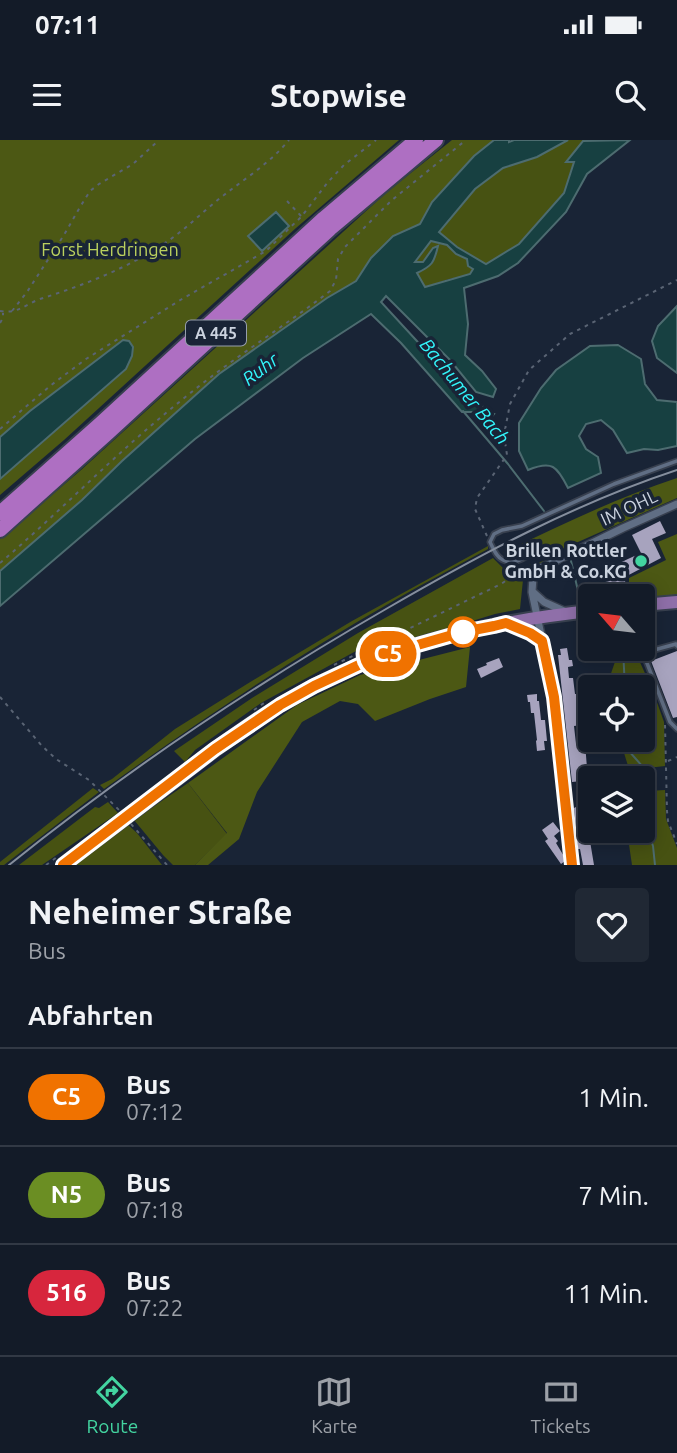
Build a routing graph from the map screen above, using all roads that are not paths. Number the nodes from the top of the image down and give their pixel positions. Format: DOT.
graph roads {
  1 [pos="416,140"];
  2 [pos="436,140"];
  3 [pos="677,461"];
  4 [pos="677,504"];
  5 [pos="0,513"];
  6 [pos="0,530"];
  7 [pos="557,560"];
  8 [pos="532,592"];
  9 [pos="677,602"];
  10 [pos="655,604"];
  11 [pos="578,612"];
  12 [pos="570,613"];
  13 [pos="536,618"];
  14 [pos="506,623"];
  15 [pos="542,641"];
  16 [pos="677,646"];
  17 [pos="677,729"];
  18 [pos="63,865"];
  19 [pos="572,865"];
  1 -- 5 [label="highway, A 445"];
  2 -- 6 [label="highway, A 445"];
  3 -- 7 [label="lane"];
  4 -- 7 [label="street, IM OHL"];
  7 -- 8 [label="street, IM OHL"];
  8 -- 12 [label="street"];
  8 -- 13 [label="street"];
  9 -- 10 [label="main road"];
  11 -- 12 [label="main road"];
  12 -- 13 [label="main road"];
  13 -- 14 [label="main road"];
  13 -- 15 [label="street"];
  14 -- 15 [label="street"];
  14 -- 18 [label="main road"];
  15 -- 19 [label="street"];
  16 -- 17 [label="lane"];
}
